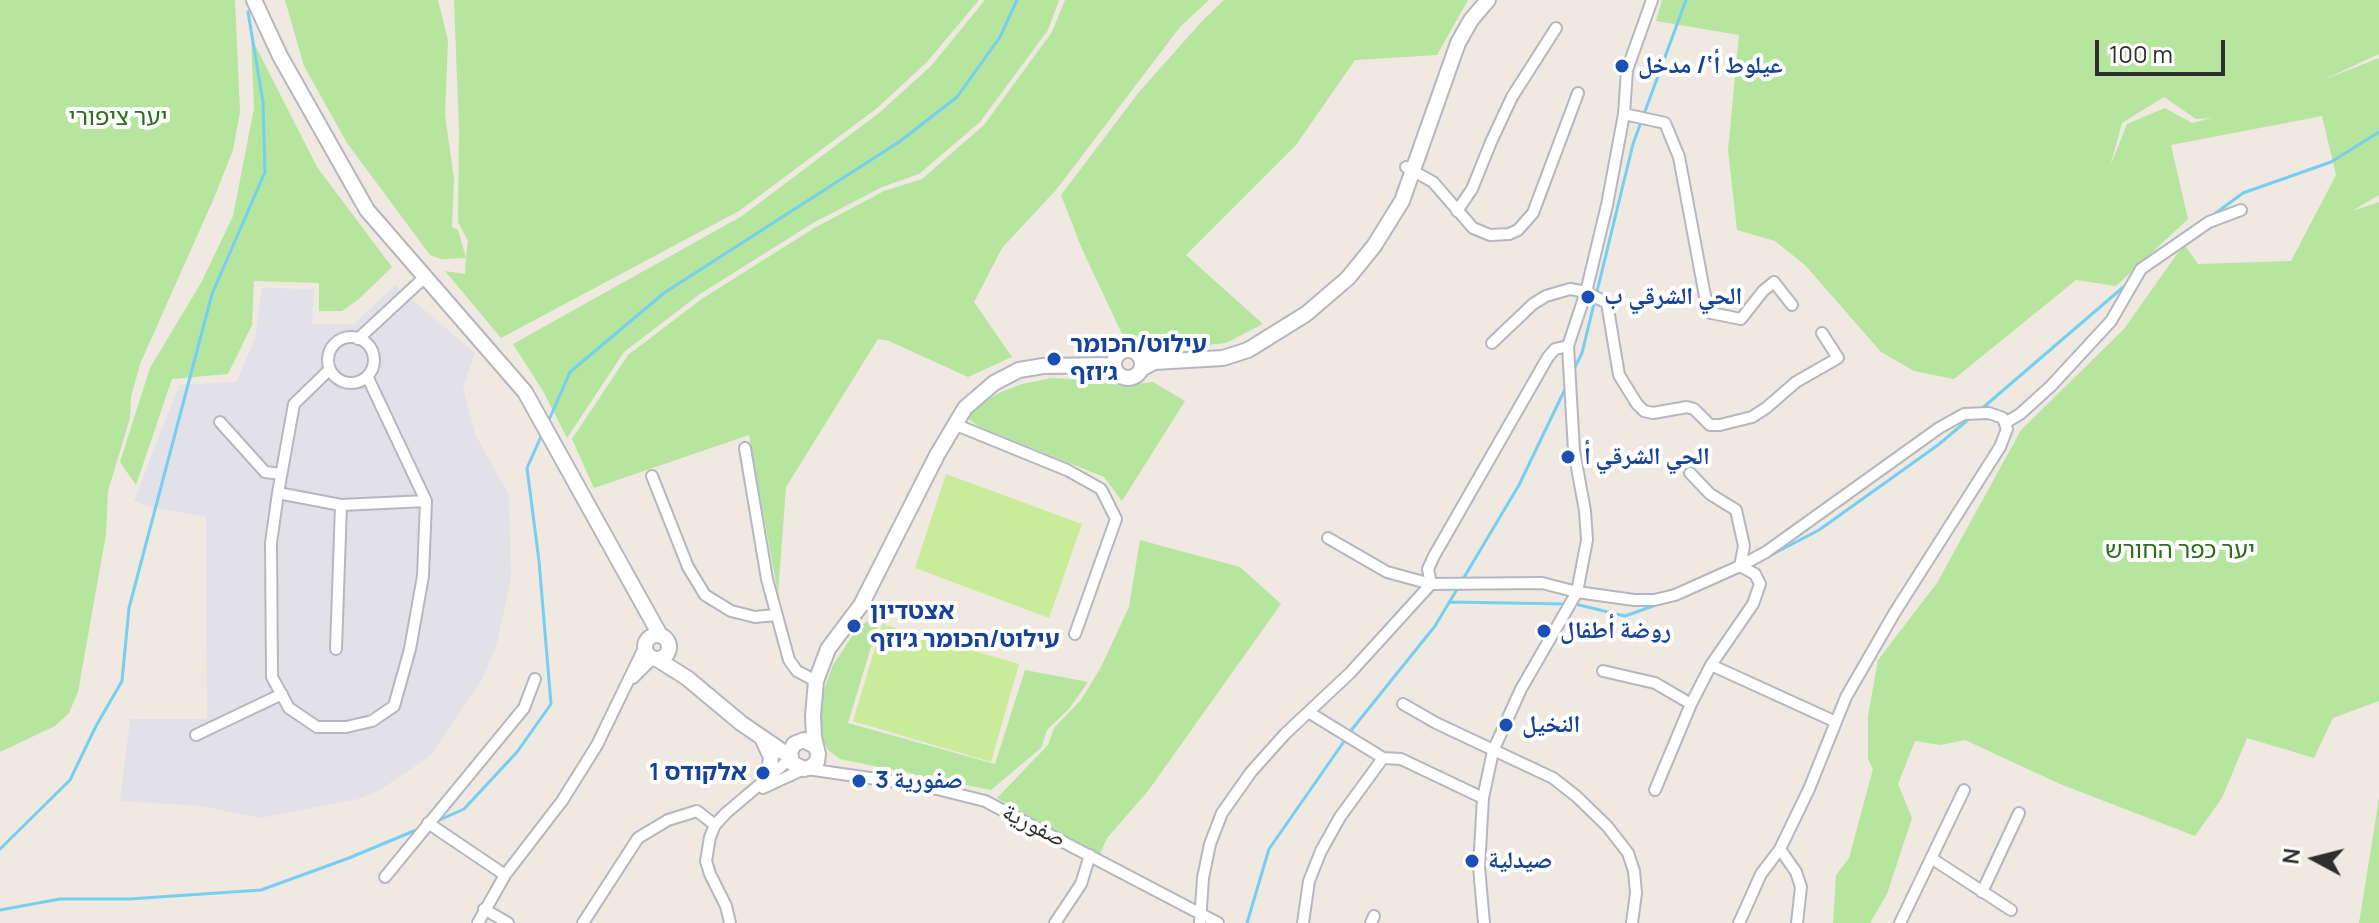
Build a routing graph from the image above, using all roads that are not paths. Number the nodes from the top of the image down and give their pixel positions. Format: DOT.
graph roads {
  1 [pos="254,0"];
  2 [pos="1476,0"];
  3 [pos="1488,0"];
  4 [pos="1652,0"];
  5 [pos="1556,28"];
  6 [pos="1578,93"];
  7 [pos="1624,114"];
  8 [pos="1410,169"];
  9 [pos="2241,210"];
  10 [pos="1457,211"];
  11 [pos="426,276"];
  12 [pos="1586,292"];
  13 [pos="1792,305"];
  14 [pos="1822,333"];
  15 [pos="358,339"];
  16 [pos="1492,343"];
  17 [pos="1568,346"];
  18 [pos="1136,352"];
  19 [pos="1114,365"];
  20 [pos="330,369"];
  21 [pos="1141,369"];
  22 [pos="367,376"];
  23 [pos="220,422"];
  24 [pos="2005,423"];
  25 [pos="954,424"];
  26 [pos="745,448"];
  27 [pos="1690,473"];
  28 [pos="281,474"];
  29 [pos="652,476"];
  30 [pos="278,493"];
  31 [pos="426,501"];
  32 [pos="341,505"];
  33 [pos="1328,538"];
  34 [pos="1740,566"];
  35 [pos="1431,584"];
  36 [pos="1577,592"];
  37 [pos="776,615"];
  38 [pos="1075,634"];
  39 [pos="656,647"];
  40 [pos="336,649"];
  41 [pos="1711,665"];
  42 [pos="1603,671"];
  43 [pos="535,679"];
  44 [pos="816,681"];
  45 [pos="282,694"];
  46 [pos="1403,704"];
  47 [pos="1691,704"];
  48 [pos="1310,713"];
  49 [pos="813,716"];
  50 [pos="1836,722"];
  51 [pos="741,723"];
  52 [pos="196,735"];
  53 [pos="762,738"];
  54 [pos="799,741"];
  55 [pos="817,750"];
  56 [pos="1493,751"];
  57 [pos="790,758"];
  58 [pos="1383,758"];
  59 [pos="806,769"];
  60 [pos="835,772"];
  61 [pos="769,778"];
  62 [pos="1655,790"];
  63 [pos="1964,790"];
  64 [pos="754,792"];
  65 [pos="1483,798"];
  66 [pos="2019,813"];
  67 [pos="428,823"];
  68 [pos="715,825"];
  69 [pos="1780,849"];
  70 [pos="1090,855"];
  71 [pos="1931,858"];
  72 [pos="505,875"];
  73 [pos="385,877"];
  74 [pos="1982,892"];
  75 [pos="484,909"];
  76 [pos="2011,910"];
  77 [pos="1200,919"];
  78 [pos="478,923"];
  79 [pos="508,923"];
  80 [pos="583,923"];
  81 [pos="730,923"];
  82 [pos="1055,923"];
  83 [pos="1218,923"];
  84 [pos="1303,923"];
  85 [pos="1484,923"];
  86 [pos="1632,923"];
  87 [pos="1739,923"];
  88 [pos="1797,923"];
  89 [pos="1900,923"];
  1 -- 11 [label="street"];
  2 -- 8 [label="street"];
  3 -- 8 [label="street"];
  4 -- 7 [label="street"];
  5 -- 10 [label="street"];
  6 -- 10 [label="street"];
  7 -- 12 [label="street"];
  7 -- 13 [label="street"];
  8 -- 10 [label="street"];
  8 -- 18 [label="street"];
  8 -- 21 [label="street"];
  9 -- 24 [label="street"];
  11 -- 15 [label="street"];
  11 -- 39 [label="street"];
  12 -- 14 [label="street"];
  12 -- 16 [label="street"];
  12 -- 17 [label="street"];
  15 -- 20 [label="street"];
  15 -- 22 [label="street"];
  17 -- 35 [label="street"];
  17 -- 36 [label="street"];
  18 -- 19 [label="street"];
  18 -- 21 [label="street"];
  19 -- 21 [label="street"];
  19 -- 25 [label="street"];
  20 -- 22 [label="street"];
  20 -- 28 [label="street"];
  22 -- 31 [label="street"];
  23 -- 28 [label="street"];
  24 -- 34 [label="street"];
  24 -- 50 [label="street"];
  25 -- 38 [label="street"];
  25 -- 44 [label="street"];
  26 -- 37 [label="street"];
  27 -- 34 [label="street"];
  28 -- 30 [label="street"];
  29 -- 37 [label="street"];
  30 -- 32 [label="street"];
  30 -- 45 [label="street"];
  31 -- 32 [label="street"];
  31 -- 45 [label="street"];
  32 -- 40 [label="street"];
  33 -- 35 [label="street"];
  34 -- 36 [label="street"];
  34 -- 41 [label="street"];
  35 -- 36 [label="street"];
  35 -- 48 [label="street"];
  36 -- 56 [label="street"];
  37 -- 44 [label="street"];
  39 -- 51 [label="street"];
  39 -- 72 [label="street"];
  41 -- 47 [label="street"];
  41 -- 50 [label="street"];
  42 -- 47 [label="street"];
  43 -- 67 [label="street"];
  44 -- 49 [label="street"];
  45 -- 52 [label="street"];
  46 -- 56 [label="street"];
  47 -- 62 [label="street"];
  48 -- 58 [label="street"];
  48 -- 77 [label="street"];
  49 -- 54 [label="street"];
  49 -- 55 [label="street"];
  50 -- 69 [label="street"];
  51 -- 53 [label="street"];
  51 -- 54 [label="street"];
  53 -- 57 [label="street"];
  53 -- 61 [label="street"];
  54 -- 55 [label="street"];
  54 -- 57 [label="street"];
  55 -- 59 [label="street"];
  55 -- 60 [label="street"];
  56 -- 65 [label="street"];
  56 -- 86 [label="street"];
  57 -- 59 [label="street"];
  57 -- 61 [label="street"];
  58 -- 65 [label="street"];
  58 -- 84 [label="street"];
  59 -- 60 [label="street, صفورية"];
  59 -- 64 [label="street"];
  60 -- 70 [label="street, صفورية"];
  61 -- 64 [label="street"];
  63 -- 71 [label="street"];
  64 -- 68 [label="street"];
  65 -- 85 [label="street"];
  66 -- 74 [label="street"];
  67 -- 72 [label="street"];
  67 -- 73 [label="street"];
  68 -- 80 [label="street"];
  68 -- 81 [label="street"];
  69 -- 87 [label="street"];
  69 -- 88 [label="street"];
  70 -- 77 [label="street, صفورية"];
  70 -- 82 [label="street"];
  71 -- 74 [label="street"];
  71 -- 89 [label="street"];
  72 -- 75 [label="street"];
  74 -- 76 [label="street"];
  75 -- 78 [label="street"];
  75 -- 79 [label="street"];
  77 -- 83 [label="street, صفورية"];
}
